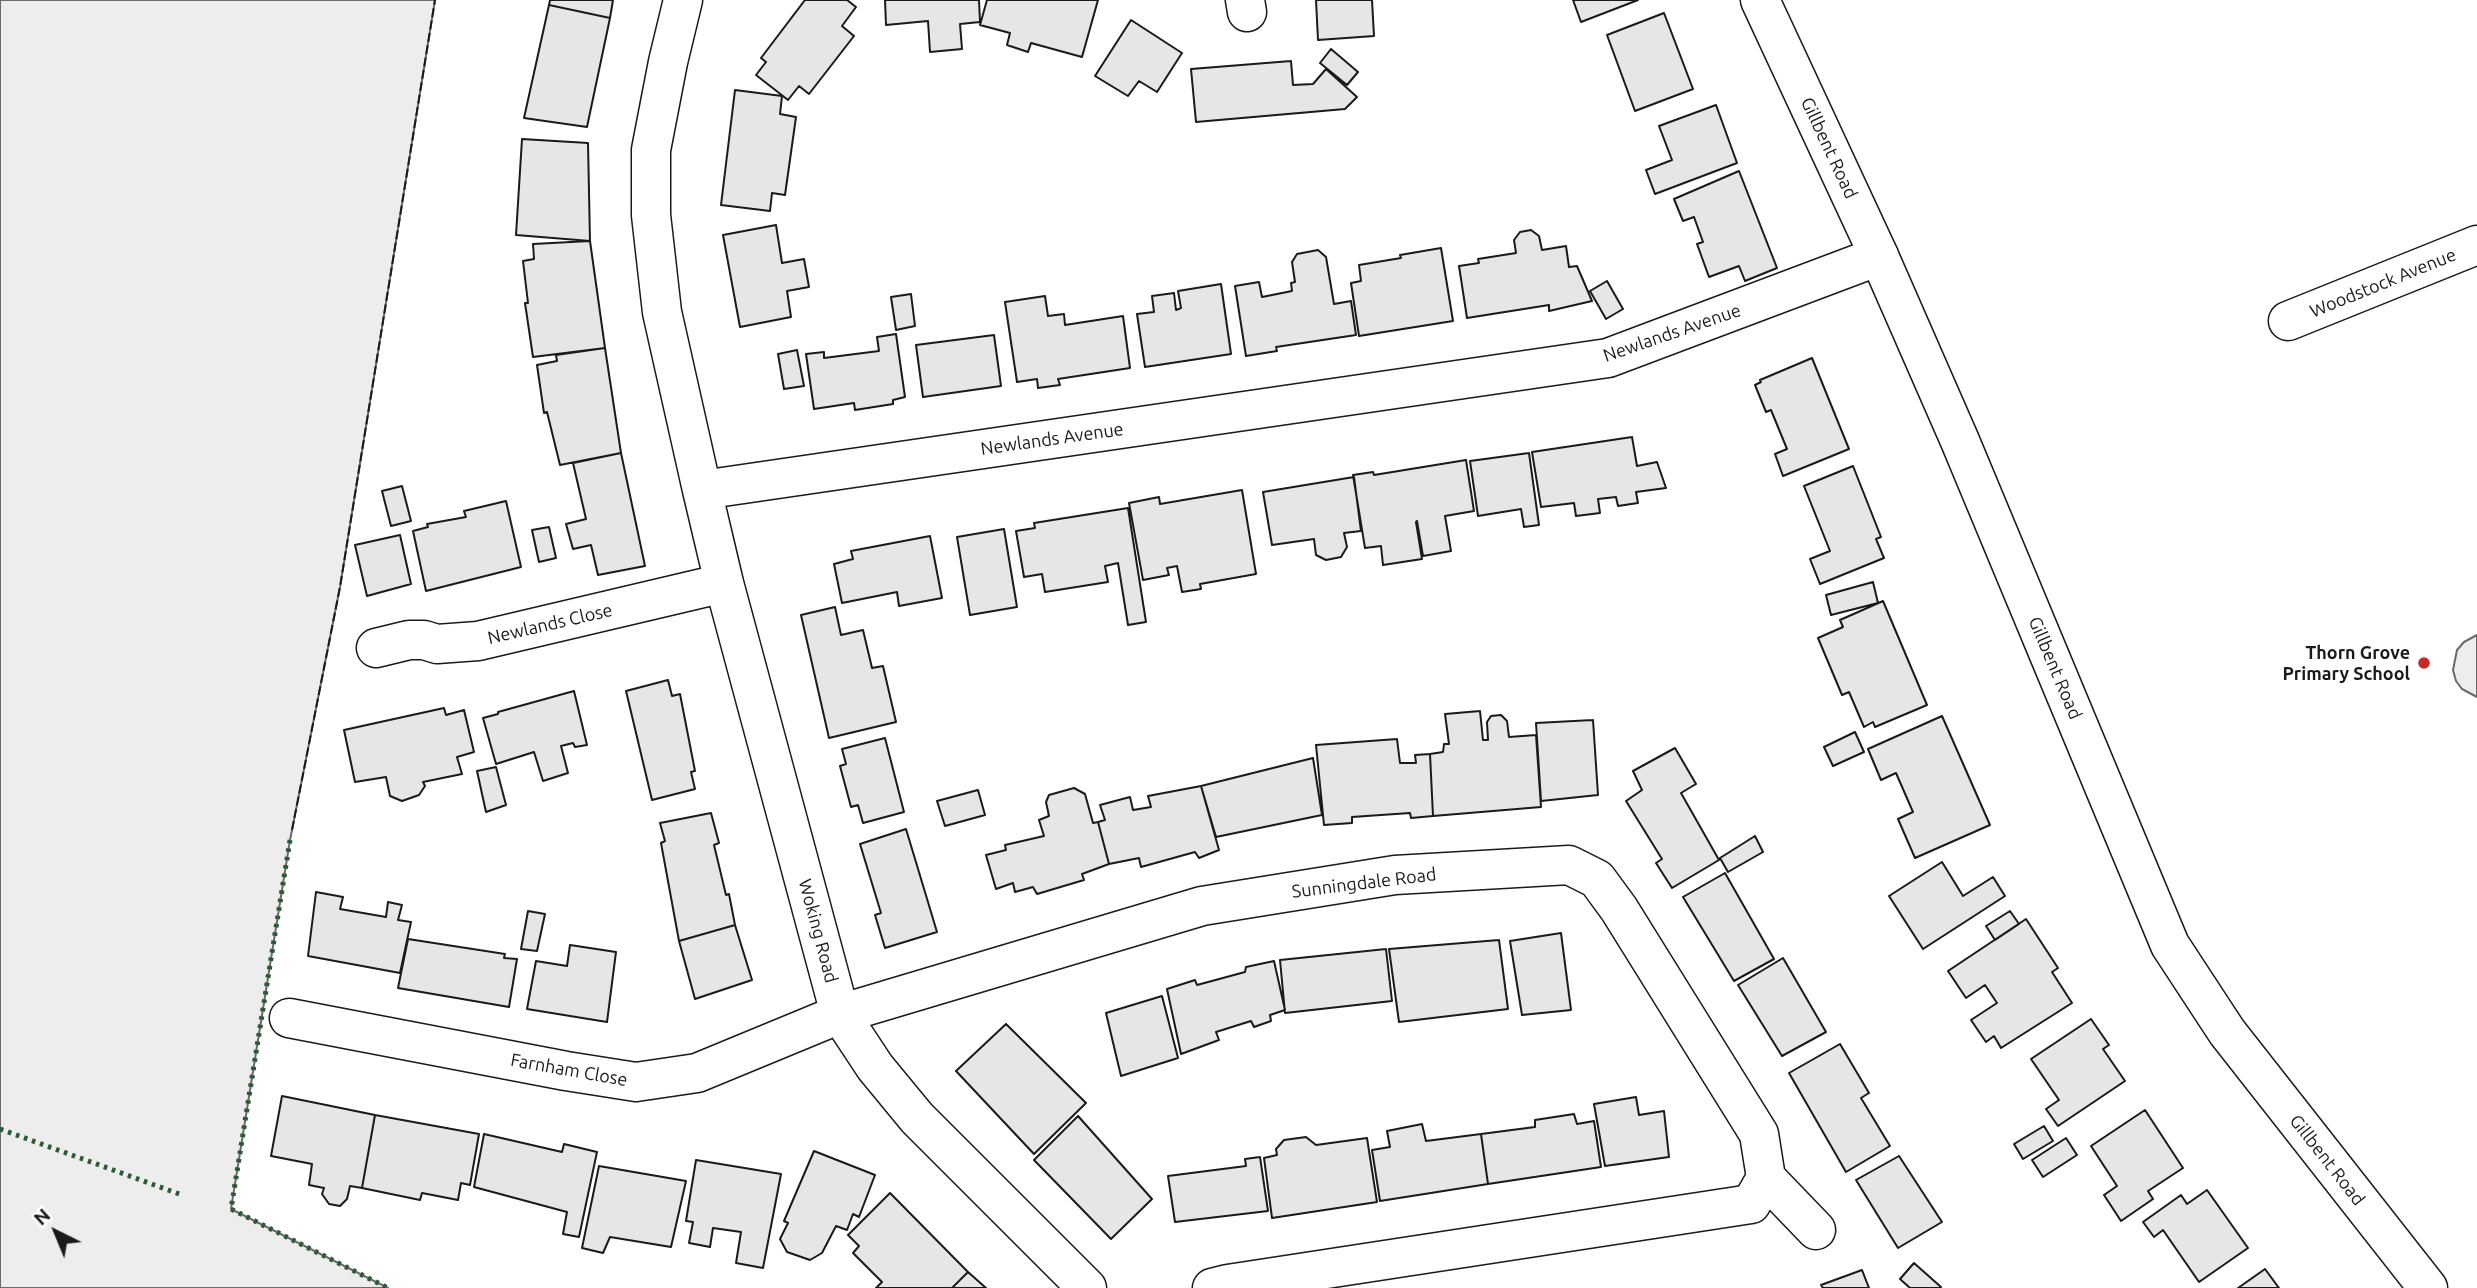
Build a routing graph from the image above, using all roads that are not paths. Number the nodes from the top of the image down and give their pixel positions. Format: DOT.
graph roads {
  1 [pos="683,0"];
  2 [pos="1760,0"];
  3 [pos="2477,245"];
  4 [pos="1879,256"];
  5 [pos="2288,321"];
  6 [pos="702,490"];
  7 [pos="724,583"];
  8 [pos="376,648"];
  9 [pos="840,1014"];
  10 [pos="289,1018"];
  11 [pos="1766,1178"];
  12 [pos="1816,1230"];
  13 [pos="1087,1288"];
  14 [pos="1212,1288"];
  15 [pos="2428,1288"];
  1 -- 6 [label="street"];
  2 -- 4 [label="street, Gillbent Road"];
  3 -- 5 [label="street, Woodstock Avenue"];
  4 -- 6 [label="street, Newlands Avenue"];
  4 -- 15 [label="street, Gillbent Road"];
  6 -- 7 [label="street, Woking Road"];
  7 -- 8 [label="street, Newlands Close"];
  7 -- 9 [label="street, Woking Road"];
  9 -- 10 [label="street, Farnham Close"];
  9 -- 11 [label="street, Sunningdale Road"];
  9 -- 13 [label="street, Woking Road"];
  11 -- 12 [label="street"];
  11 -- 14 [label="street"];
}
